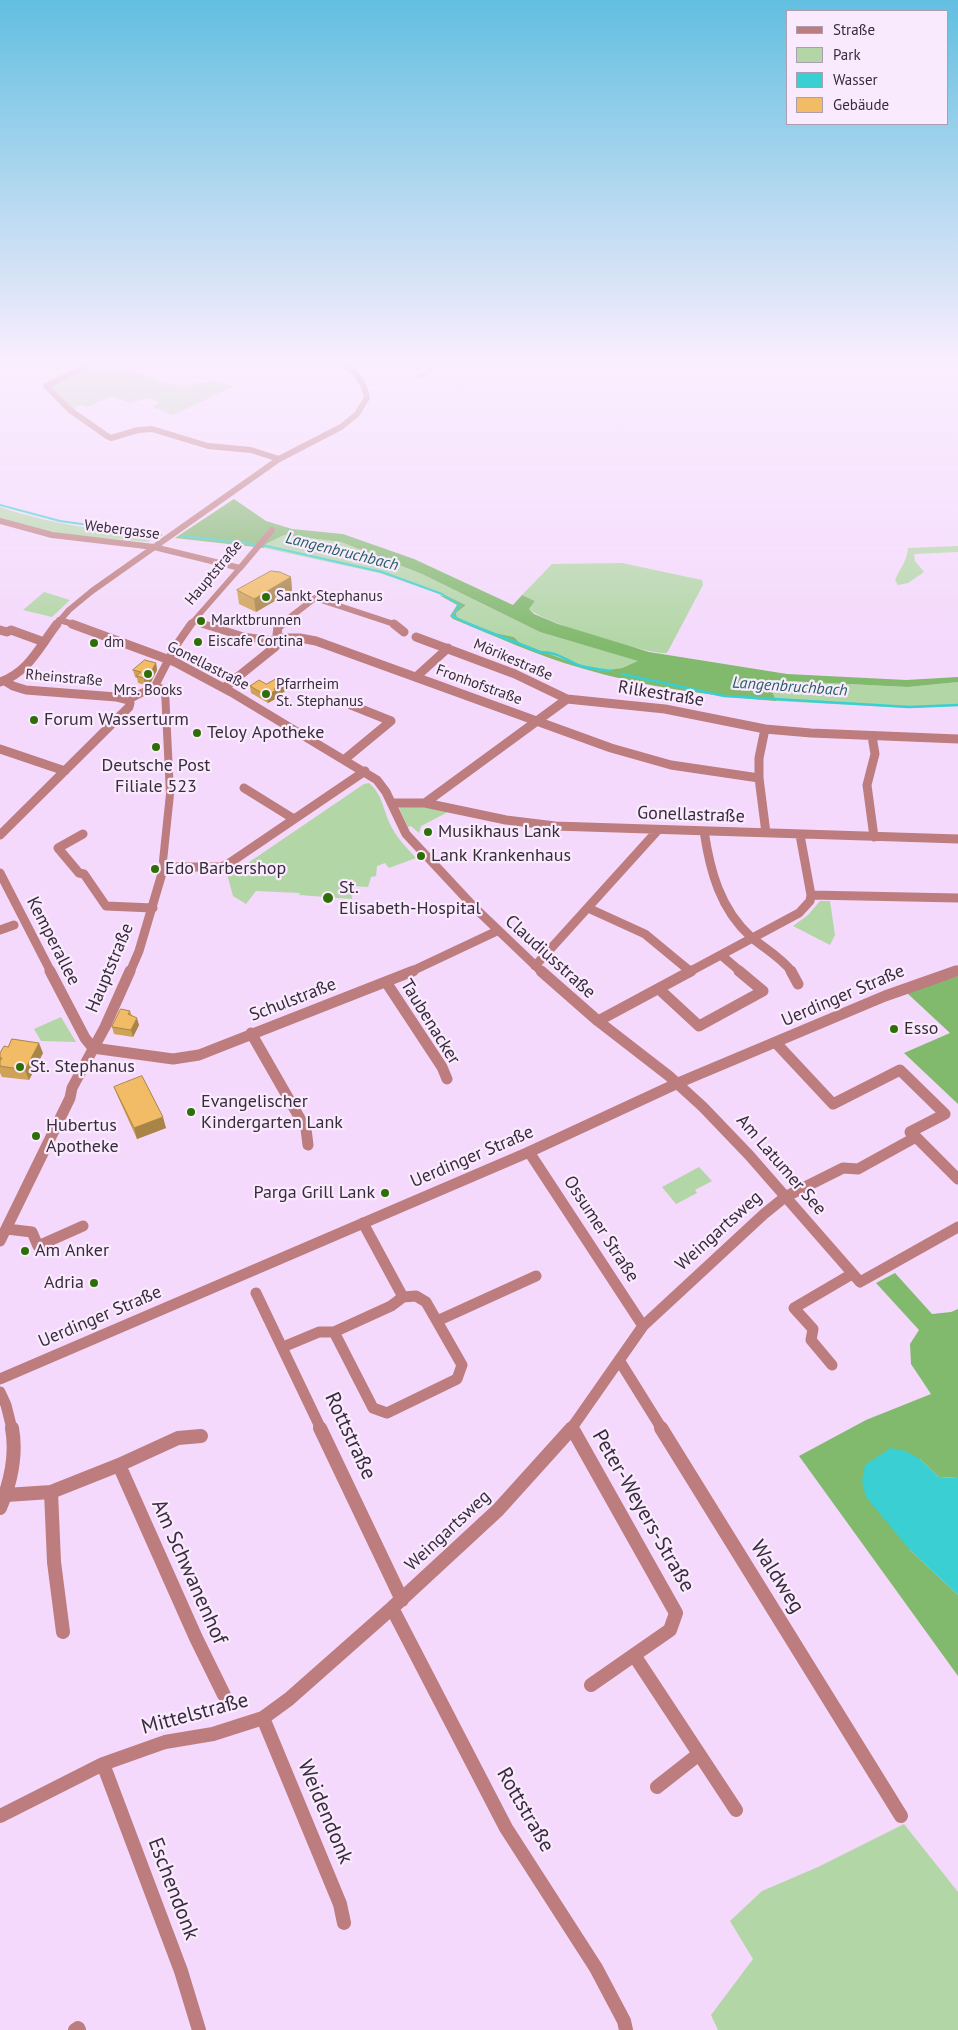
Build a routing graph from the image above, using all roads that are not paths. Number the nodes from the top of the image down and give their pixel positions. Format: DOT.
graph roads {
  1 [pos="267,456"];
  2 [pos="287,456"];
  3 [pos="279,460"];
  4 [pos="0,521"];
  5 [pos="272,530"];
  6 [pos="154,547"];
  7 [pos="240,568"];
  8 [pos="59,620"];
  9 [pos="193,622"];
  10 [pos="0,630"];
  11 [pos="404,632"];
  12 [pos="416,637"];
  13 [pos="280,640"];
  14 [pos="44,642"];
  15 [pos="448,648"];
  16 [pos="168,659"];
  17 [pos="416,677"];
  18 [pos="2,682"];
  19 [pos="153,687"];
  20 [pos="224,688"];
  21 [pos="567,699"];
  22 [pos="128,700"];
  23 [pos="351,705"];
  24 [pos="538,720"];
  25 [pos="765,729"];
  26 [pos="872,736"];
  27 [pos="958,739"];
  28 [pos="0,748"];
  29 [pos="345,759"];
  30 [pos="65,771"];
  31 [pos="365,771"];
  32 [pos="759,778"];
  33 [pos="244,788"];
  34 [pos="392,803"];
  35 [pos="425,804"];
  36 [pos="396,816"];
  37 [pos="294,819"];
  38 [pos="658,830"];
  39 [pos="704,831"];
  40 [pos="766,833"];
  41 [pos="84,834"];
  42 [pos="0,835"];
  43 [pos="800,835"];
  44 [pos="874,837"];
  45 [pos="958,839"];
  46 [pos="166,868"];
  47 [pos="0,873"];
  48 [pos="811,895"];
  49 [pos="958,898"];
  50 [pos="153,908"];
  51 [pos="588,908"];
  52 [pos="14,925"];
  53 [pos="0,930"];
  54 [pos="497,931"];
  55 [pos="752,938"];
  56 [pos="721,955"];
  57 [pos="535,966"];
  58 [pos="958,970"];
  59 [pos="690,972"];
  60 [pos="386,982"];
  61 [pos="798,984"];
  62 [pos="659,989"];
  63 [pos="598,1021"];
  64 [pos="251,1034"];
  65 [pos="776,1043"];
  66 [pos="93,1048"];
  67 [pos="447,1079"];
  68 [pos="678,1083"];
  69 [pos="916,1138"];
  70 [pos="308,1145"];
  71 [pos="529,1152"];
  72 [pos="958,1179"];
  73 [pos="785,1197"];
  74 [pos="363,1223"];
  75 [pos="84,1226"];
  76 [pos="958,1227"];
  77 [pos="7,1228"];
  78 [pos="0,1241"];
  79 [pos="852,1274"];
  80 [pos="536,1276"];
  81 [pos="256,1293"];
  82 [pos="404,1297"];
  83 [pos="437,1321"];
  84 [pos="643,1326"];
  85 [pos="334,1332"];
  86 [pos="283,1347"];
  87 [pos="619,1360"];
  88 [pos="832,1365"];
  89 [pos="0,1379"];
  90 [pos="0,1392"];
  91 [pos="572,1428"];
  92 [pos="202,1436"];
  93 [pos="118,1465"];
  94 [pos="51,1492"];
  95 [pos="3,1501"];
  96 [pos="397,1604"];
  97 [pos="63,1632"];
  98 [pos="634,1655"];
  99 [pos="591,1685"];
  100 [pos="224,1695"];
  101 [pos="263,1718"];
  102 [pos="699,1754"];
  103 [pos="103,1764"];
  104 [pos="656,1787"];
  105 [pos="736,1810"];
  106 [pos="0,1816"];
  107 [pos="901,1816"];
  108 [pos="344,1923"];
  109 [pos="199,2030"];
  110 [pos="626,2030"];
  1 -- 3 [label="street"];
  2 -- 3 [label="street"];
  3 -- 6 [label="street"];
  4 -- 6 [label="street, Webergasse"];
  5 -- 7 [label="street, Hauptstraße"];
  6 -- 7 [label="street, Webergasse"];
  6 -- 8 [label="street"];
  7 -- 9 [label="street, Hauptstraße"];
  8 -- 14 [label="street"];
  8 -- 16 [label="street, Gonellastraße"];
  9 -- 13 [label="street, Fronhofstraße"];
  9 -- 16 [label="street, Hauptstraße"];
  10 -- 14 [label="street"];
  11 -- 13 [label="street"];
  12 -- 15 [label="street, Mörikestraße"];
  13 -- 17 [label="street, Fronhofstraße"];
  13 -- 20 [label="street"];
  14 -- 18 [label="street"];
  15 -- 17 [label="street, Mörikestraße"];
  15 -- 21 [label="street, Mörikestraße"];
  16 -- 19 [label="street, Hauptstraße"];
  16 -- 20 [label="street, Gonellastraße"];
  17 -- 24 [label="street, Fronhofstraße"];
  18 -- 22 [label="street, Rheinstraße"];
  19 -- 22 [label="street"];
  19 -- 46 [label="street, Hauptstraße"];
  20 -- 29 [label="street, Gonellastraße"];
  21 -- 24 [label="street"];
  21 -- 25 [label="street, Rilkestraße"];
  22 -- 30 [label="street"];
  23 -- 29 [label="street"];
  24 -- 32 [label="street, Fronhofstraße"];
  24 -- 35 [label="street"];
  25 -- 26 [label="street, Rilkestraße"];
  25 -- 32 [label="street"];
  26 -- 27 [label="street, Rilkestraße"];
  26 -- 44 [label="street"];
  28 -- 30 [label="street"];
  29 -- 31 [label="street, Gonellastraße"];
  30 -- 42 [label="street"];
  31 -- 34 [label="street, Gonellastraße"];
  31 -- 37 [label="street"];
  32 -- 40 [label="street"];
  33 -- 37 [label="street"];
  34 -- 35 [label="street"];
  34 -- 36 [label="street, Gonellastraße"];
  35 -- 38 [label="street, Gonellastraße"];
  36 -- 54 [label="street, Claudiusstraße"];
  37 -- 46 [label="street"];
  38 -- 39 [label="street, Gonellastraße"];
  38 -- 51 [label="street"];
  39 -- 40 [label="street, Gonellastraße"];
  39 -- 55 [label="street"];
  40 -- 43 [label="street, Gonellastraße"];
  41 -- 50 [label="street"];
  43 -- 44 [label="street, Gonellastraße"];
  43 -- 48 [label="street"];
  44 -- 45 [label="street, Gonellastraße"];
  46 -- 50 [label="street, Hauptstraße"];
  47 -- 66 [label="street, Kemperallee"];
  48 -- 49 [label="street"];
  48 -- 55 [label="street"];
  50 -- 66 [label="street, Hauptstraße"];
  51 -- 57 [label="street"];
  51 -- 59 [label="street"];
  52 -- 53 [label="street"];
  54 -- 57 [label="street, Claudiusstraße"];
  54 -- 60 [label="street, Schulstraße"];
  55 -- 56 [label="street"];
  55 -- 61 [label="street"];
  56 -- 59 [label="street"];
  56 -- 62 [label="street"];
  57 -- 63 [label="street, Claudiusstraße"];
  58 -- 65 [label="street, Uerdinger Straße"];
  59 -- 62 [label="street"];
  60 -- 64 [label="street, Schulstraße"];
  60 -- 67 [label="street, Taubenacker"];
  62 -- 63 [label="street"];
  63 -- 68 [label="street, Claudiusstraße"];
  64 -- 66 [label="street, Schulstraße"];
  64 -- 70 [label="street"];
  65 -- 68 [label="street, Uerdinger Straße"];
  65 -- 69 [label="street, Weingartsweg"];
  66 -- 77 [label="street, Hauptstraße"];
  68 -- 71 [label="street, Uerdinger Straße"];
  68 -- 73 [label="street, Am Latumer See"];
  69 -- 72 [label="street"];
  69 -- 73 [label="street, Weingartsweg"];
  71 -- 74 [label="street, Uerdinger Straße"];
  71 -- 84 [label="street, Ossumer Straße"];
  73 -- 79 [label="street, Am Latumer See"];
  73 -- 84 [label="street, Weingartsweg"];
  74 -- 82 [label="street"];
  74 -- 89 [label="street, Uerdinger Straße"];
  75 -- 77 [label="street"];
  76 -- 79 [label="street"];
  77 -- 78 [label="street, Hauptstraße"];
  79 -- 88 [label="street"];
  80 -- 83 [label="street"];
  81 -- 86 [label="street, Rottstraße"];
  82 -- 83 [label="street"];
  82 -- 85 [label="street"];
  83 -- 85 [label="street"];
  84 -- 87 [label="street, Weingartsweg"];
  85 -- 86 [label="street"];
  86 -- 96 [label="street, Rottstraße"];
  87 -- 91 [label="street, Weingartsweg"];
  87 -- 107 [label="street, Waldweg"];
  90 -- 95 [label="street"];
  91 -- 96 [label="street, Weingartsweg"];
  91 -- 98 [label="street, Peter-Weyers-Straße"];
  92 -- 93 [label="street"];
  93 -- 94 [label="street"];
  93 -- 100 [label="street, Am Schwanenhof"];
  94 -- 95 [label="street"];
  94 -- 97 [label="street"];
  96 -- 101 [label="street, Mittelstraße"];
  96 -- 110 [label="street, Rottstraße"];
  98 -- 99 [label="street, Peter-Weyers-Straße"];
  98 -- 102 [label="street"];
  101 -- 103 [label="street, Mittelstraße"];
  101 -- 108 [label="street, Weidendonk"];
  102 -- 104 [label="street"];
  102 -- 105 [label="street"];
  103 -- 106 [label="street, Mittelstraße"];
  103 -- 109 [label="street, Eschendonk"];
}
